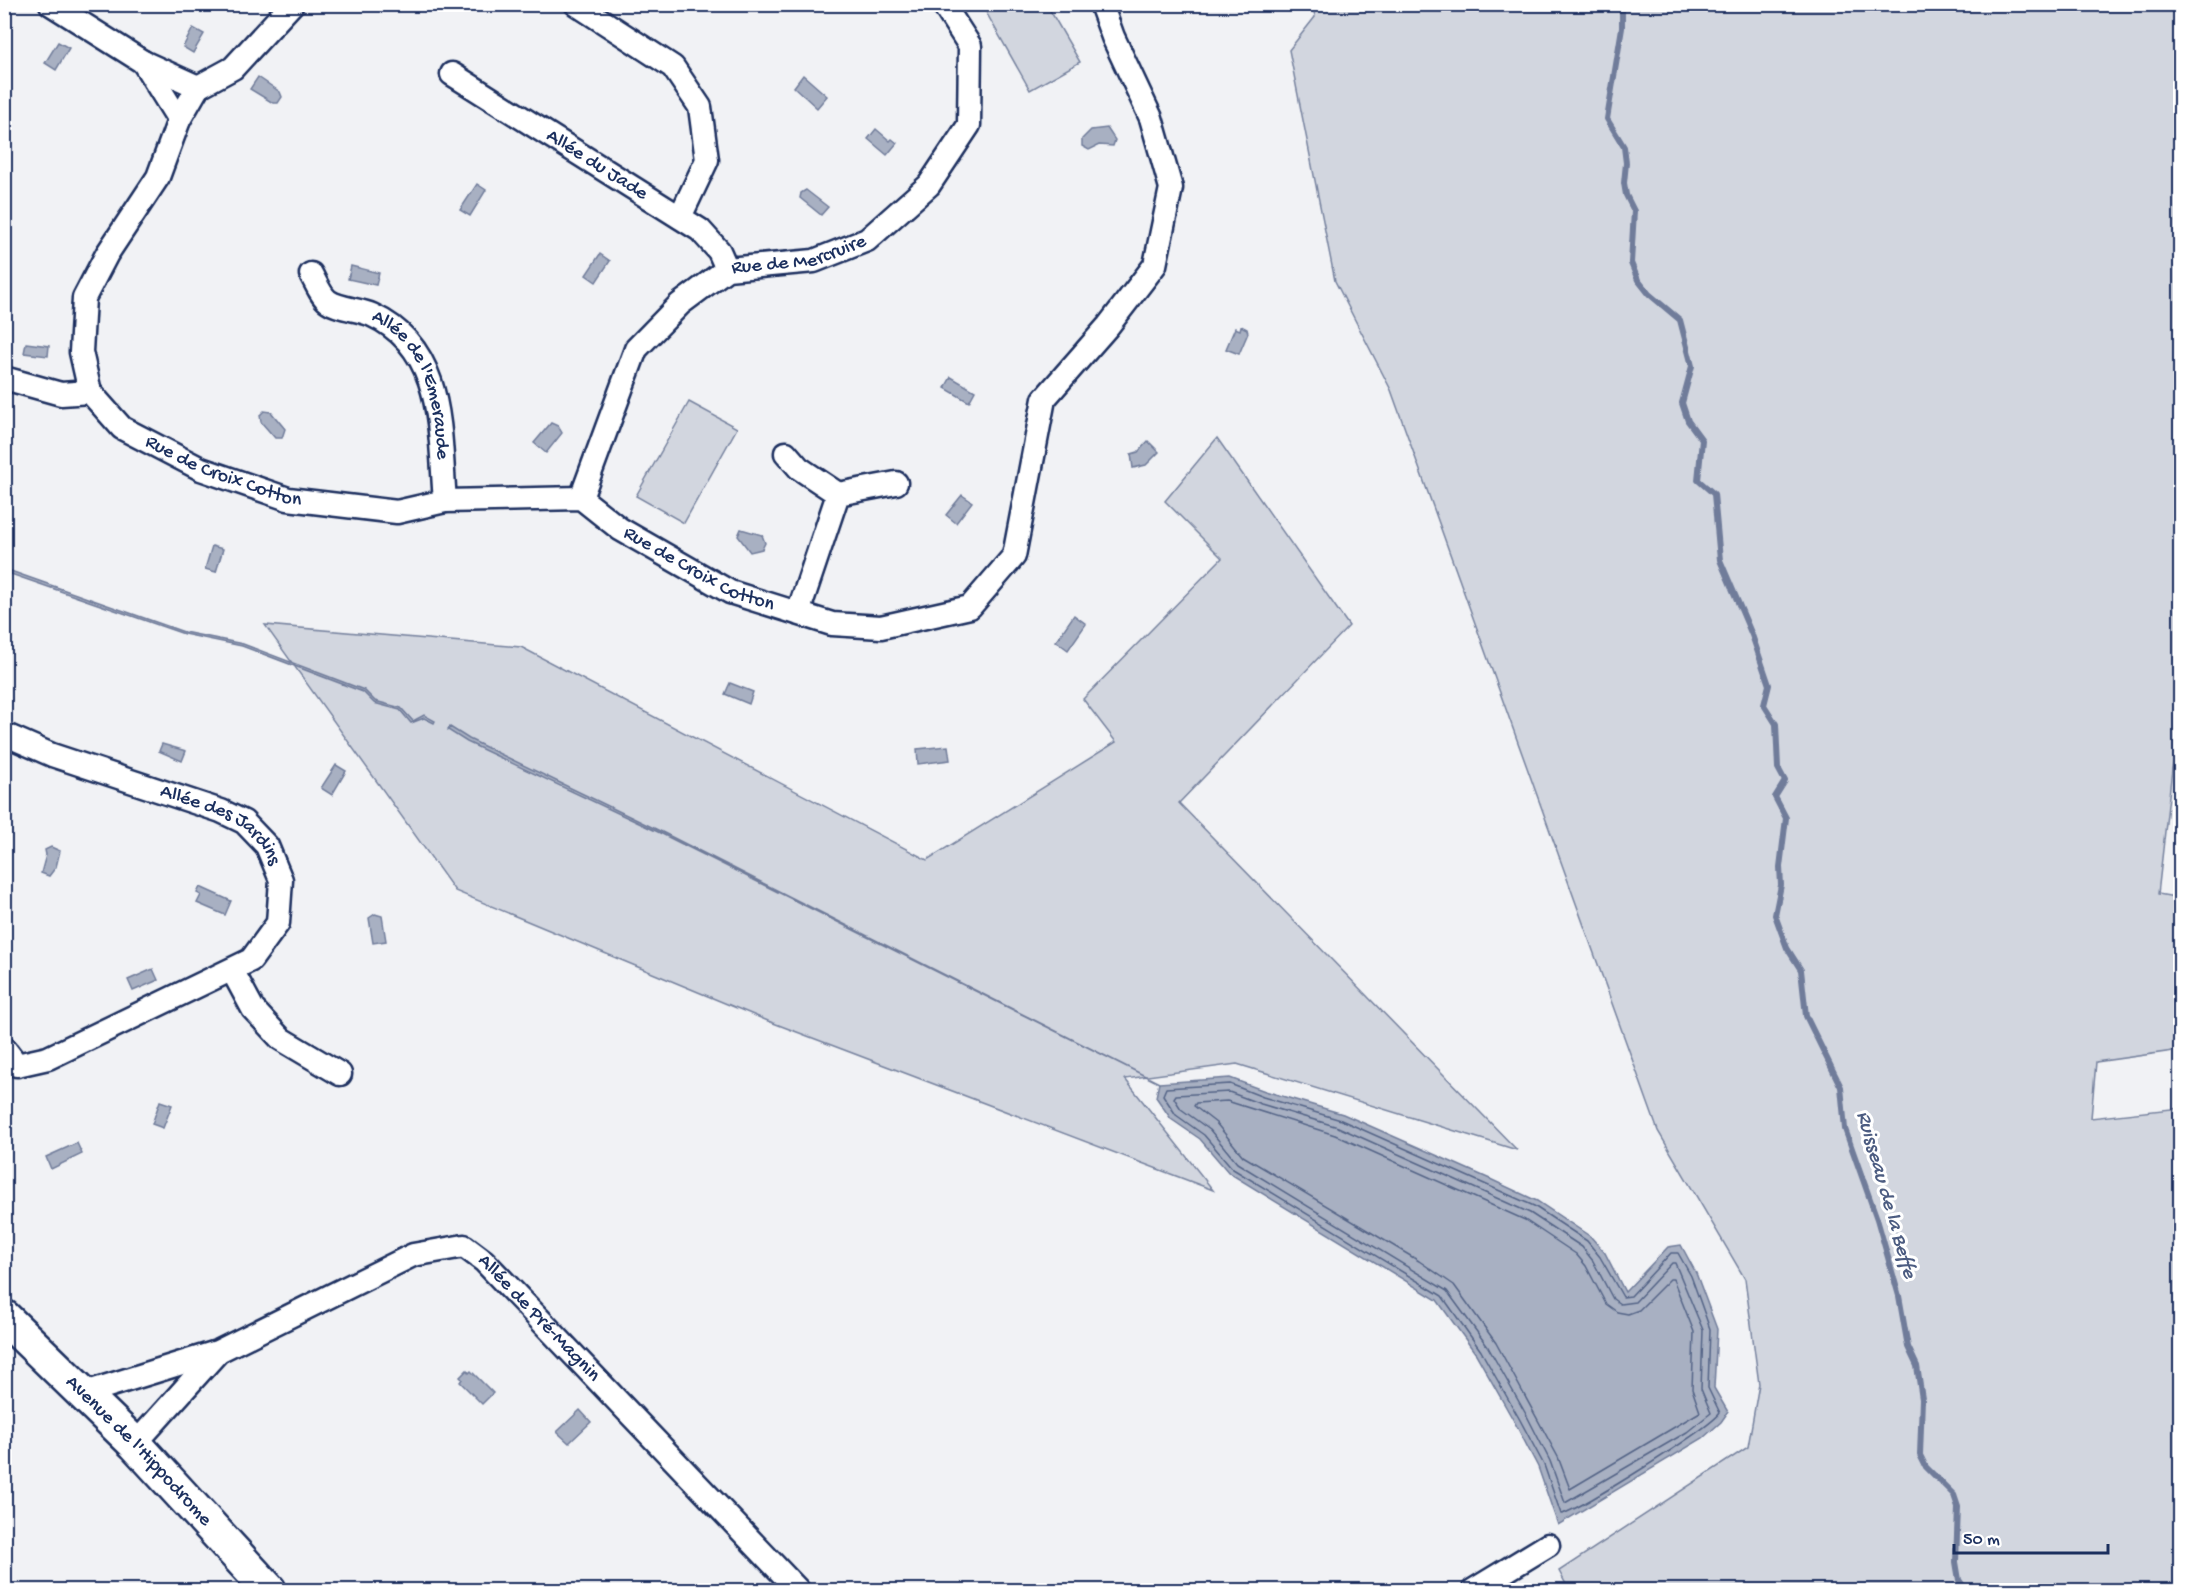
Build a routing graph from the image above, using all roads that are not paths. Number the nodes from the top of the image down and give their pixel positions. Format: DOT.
graph roads {
  1 [pos="51,4"];
  2 [pos="292,4"];
  3 [pos="576,4"];
  4 [pos="944,4"];
  5 [pos="1101,4"];
  6 [pos="143,62"];
  7 [pos="452,74"];
  8 [pos="198,87"];
  9 [pos="179,120"];
  10 [pos="680,217"];
  11 [pos="727,269"];
  12 [pos="311,274"];
  13 [pos="4,378"];
  14 [pos="90,392"];
  15 [pos="786,453"];
  16 [pos="896,483"];
  17 [pos="838,494"];
  18 [pos="581,498"];
  19 [pos="445,501"];
  20 [pos="798,614"];
  21 [pos="4,734"];
  22 [pos="232,970"];
  23 [pos="4,1048"];
  24 [pos="340,1074"];
  25 [pos="4,1317"];
  26 [pos="217,1352"];
  27 [pos="85,1392"];
  28 [pos="135,1444"];
  29 [pos="1548,1545"];
  30 [pos="269,1590"];
  31 [pos="798,1590"];
  32 [pos="1474,1590"];
  1 -- 6 [label="street"];
  2 -- 8 [label="street"];
  3 -- 10 [label="street"];
  4 -- 11 [label="street, Rue de Mercruire"];
  5 -- 20 [label="street, Rue de Croix Cotton"];
  6 -- 8 [label="street"];
  6 -- 9 [label="street"];
  7 -- 10 [label="street, Allée du Jade"];
  8 -- 9 [label="street, Rue de Croix Cotton"];
  9 -- 14 [label="street, Rue de Croix Cotton"];
  10 -- 11 [label="street, Allée du Jade"];
  11 -- 18 [label="street, Rue de Mercruire"];
  12 -- 19 [label="street, Allée de l'Emeraude"];
  13 -- 14 [label="street"];
  14 -- 19 [label="street, Rue de Croix Cotton"];
  15 -- 17 [label="street"];
  16 -- 17 [label="street"];
  17 -- 20 [label="street"];
  18 -- 19 [label="street, Rue de Croix Cotton"];
  18 -- 20 [label="street, Rue de Croix Cotton"];
  21 -- 22 [label="street, Allée des Jardins"];
  22 -- 23 [label="street, Allée des Jardins"];
  22 -- 24 [label="street"];
  25 -- 27 [label="main road, Avenue de l'Hippodrome"];
  26 -- 27 [label="street, Allée de Pré-Magnin"];
  26 -- 28 [label="street, Allée de Pré-Magnin"];
  26 -- 31 [label="street, Allée de Pré-Magnin"];
  27 -- 28 [label="main road, Avenue de l'Hippodrome"];
  28 -- 30 [label="main road, Avenue de l'Hippodrome"];
  29 -- 32 [label="street"];
}
